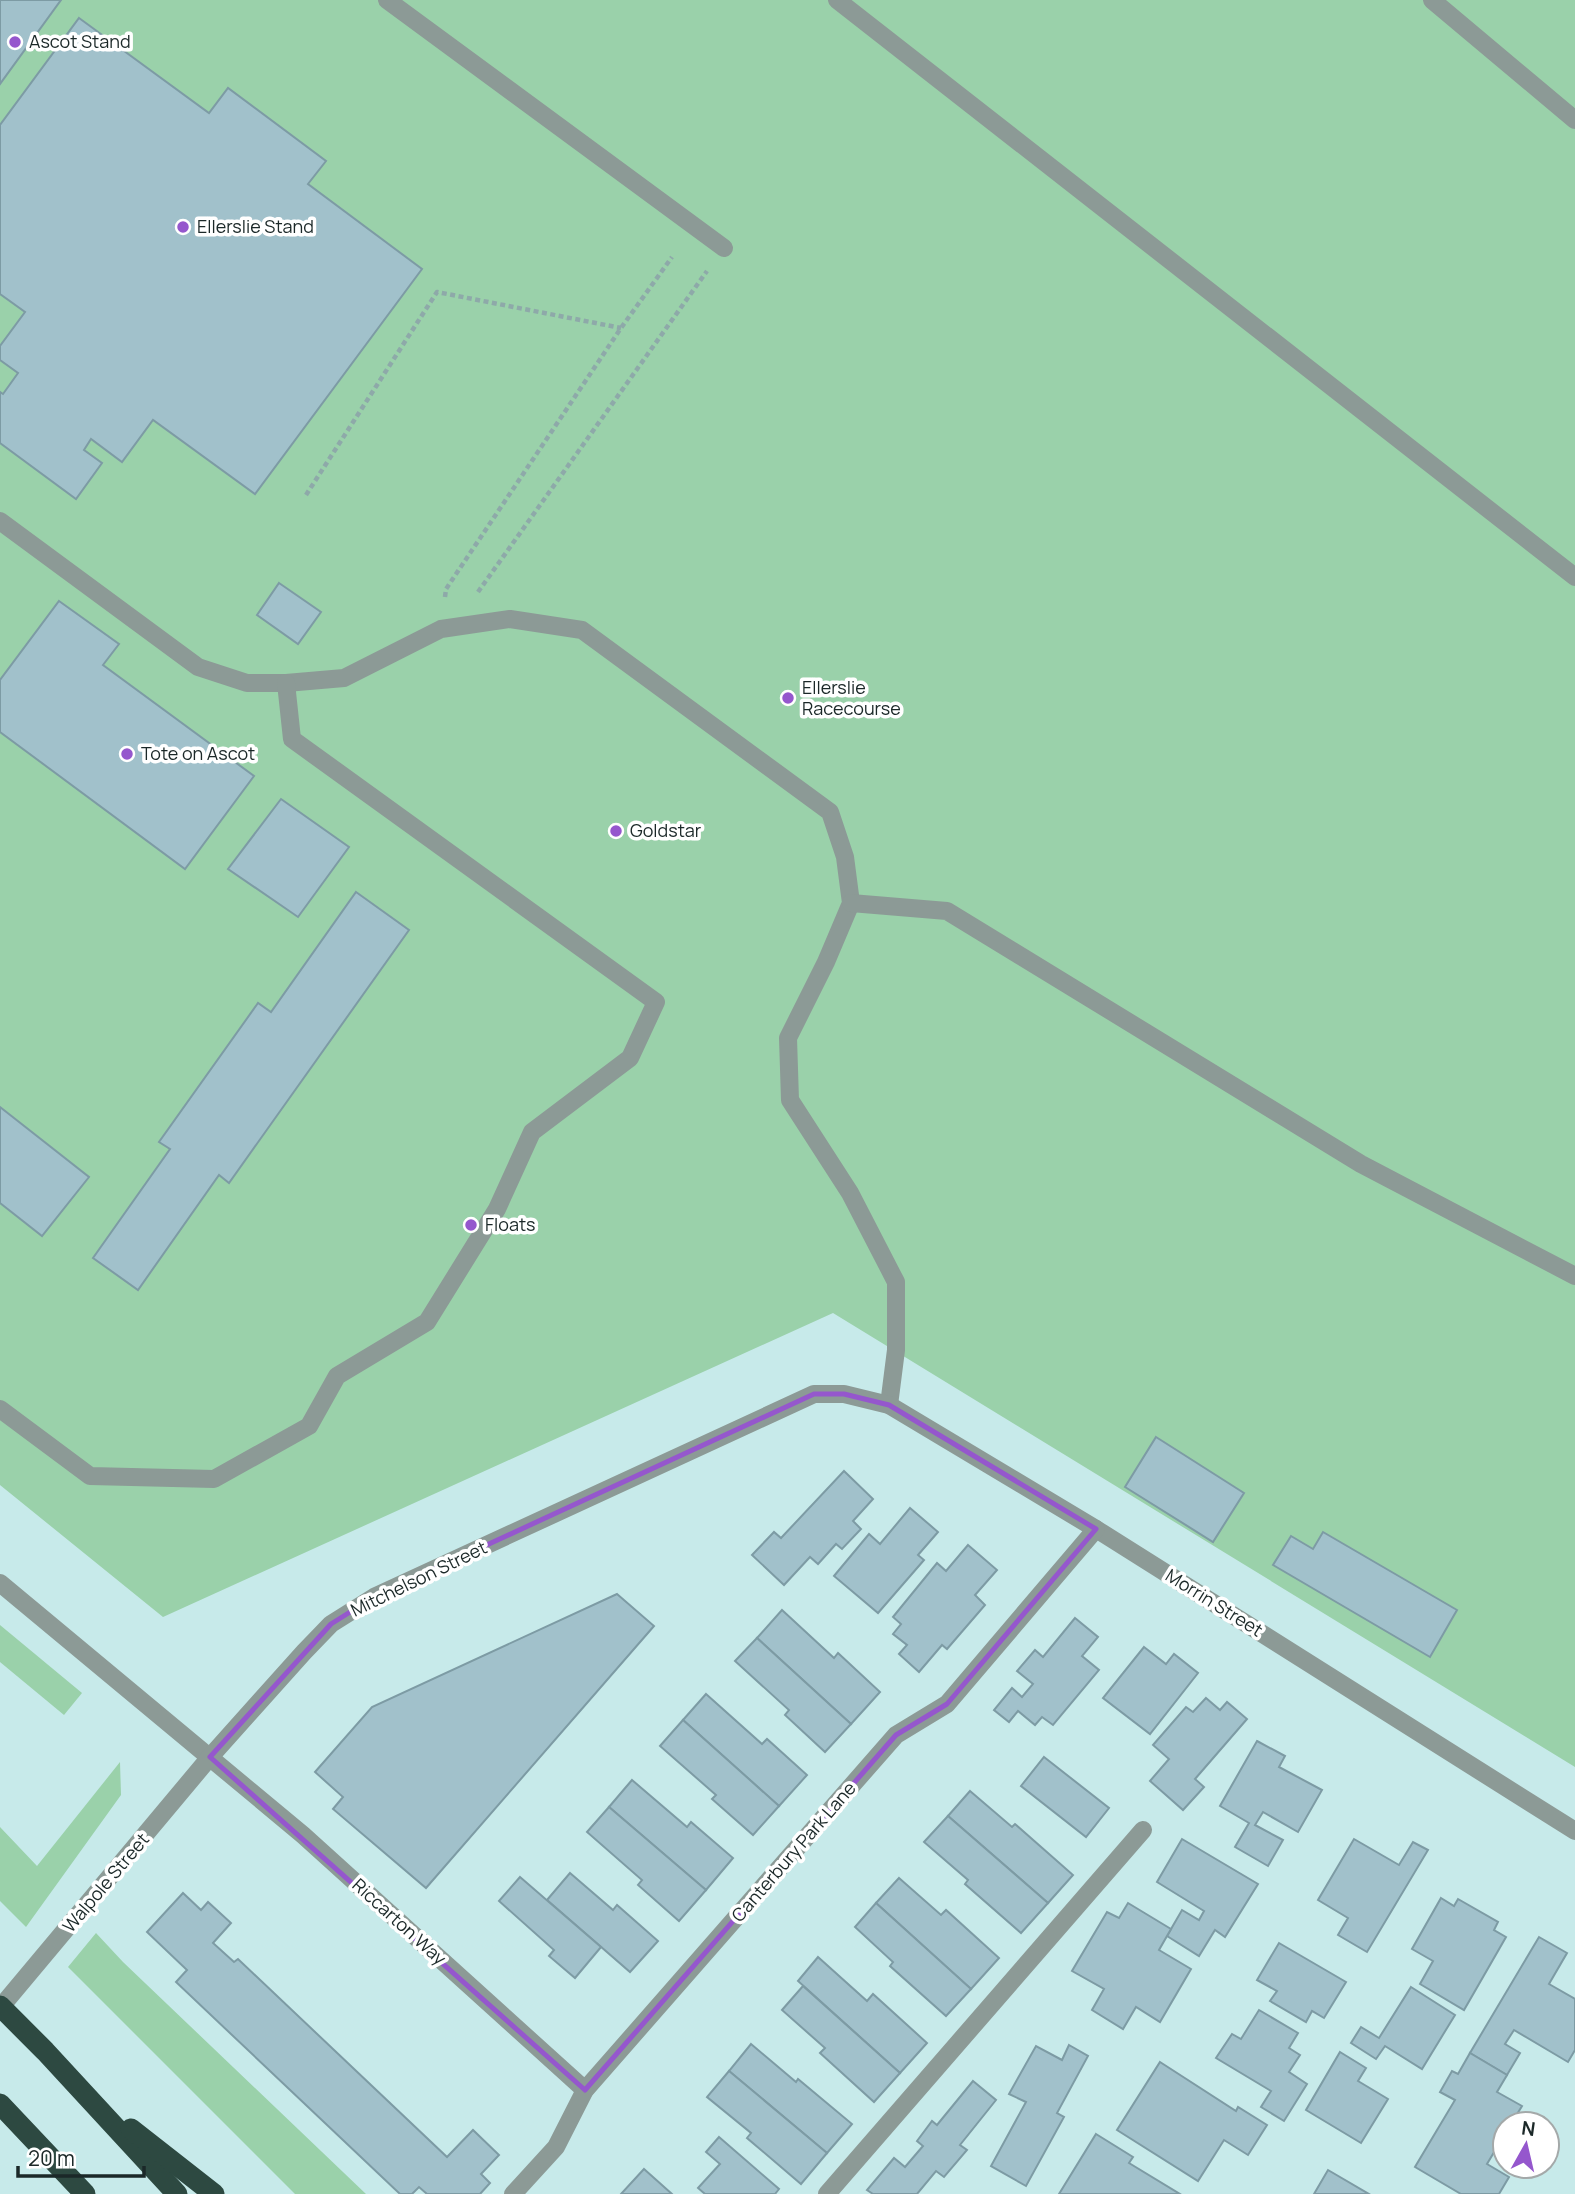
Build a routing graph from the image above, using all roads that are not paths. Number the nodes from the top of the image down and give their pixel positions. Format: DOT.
graph roads {
  1 [pos="387,0"];
  2 [pos="837,0"];
  3 [pos="1432,0"];
  4 [pos="1575,120"];
  5 [pos="724,248"];
  6 [pos="0,521"];
  7 [pos="1575,577"];
  8 [pos="286,683"];
  9 [pos="851,903"];
  10 [pos="1575,1276"];
  11 [pos="0,1393"];
  12 [pos="844,1394"];
  13 [pos="889,1405"];
  14 [pos="7,1414"];
  15 [pos="1096,1529"];
  16 [pos="0,1583"];
  17 [pos="210,1757"];
  18 [pos="1143,1830"];
  19 [pos="1575,1830"];
  20 [pos="0,2007"];
  21 [pos="77,2086"];
  22 [pos="585,2090"];
  23 [pos="0,2104"];
  24 [pos="85,2194"];
  25 [pos="177,2194"];
  26 [pos="214,2194"];
  27 [pos="513,2194"];
  28 [pos="827,2194"];
  1 -- 5 [label="street"];
  2 -- 7 [label="street"];
  3 -- 4 [label="street"];
  6 -- 8 [label="street"];
  8 -- 9 [label="street"];
  8 -- 14 [label="street"];
  9 -- 10 [label="street"];
  9 -- 13 [label="street"];
  11 -- 14 [label="street"];
  12 -- 13 [label="street, Morrin Street"];
  12 -- 17 [label="street, Mitchelson Street"];
  13 -- 15 [label="street, Morrin Street"];
  15 -- 19 [label="street, Morrin Street"];
  15 -- 22 [label="street, Canterbury Park Lane"];
  16 -- 17 [label="street"];
  17 -- 20 [label="street, Walpole Street"];
  17 -- 22 [label="street, Riccarton Way"];
  18 -- 28 [label="street"];
  20 -- 21 [label="highway"];
  21 -- 25 [label="highway"];
  21 -- 26 [label="highway"];
  22 -- 27 [label="street, Canterbury Park Lane"];
  23 -- 24 [label="highway"];
}
